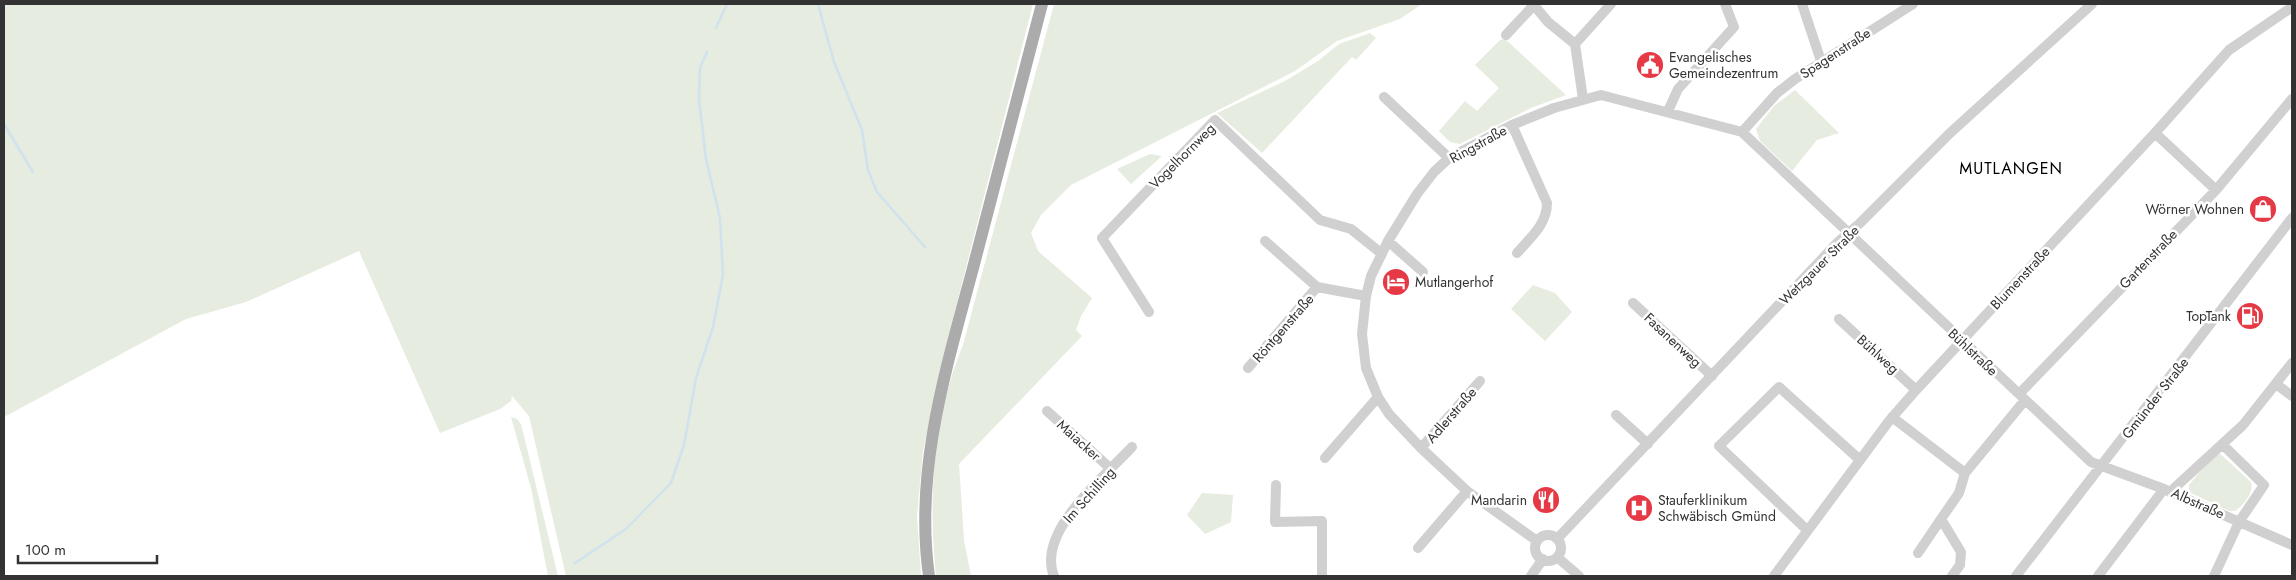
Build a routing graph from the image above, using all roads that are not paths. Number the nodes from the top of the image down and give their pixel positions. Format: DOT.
graph roads {
  1 [pos="1042,4"];
  2 [pos="1611,4"];
  3 [pos="1725,4"];
  4 [pos="1802,4"];
  5 [pos="1913,4"];
  6 [pos="2092,4"];
  7 [pos="1533,5"];
  8 [pos="2292,7"];
  9 [pos="1506,35"];
  10 [pos="1576,44"];
  11 [pos="1821,61"];
  12 [pos="1384,96"];
  13 [pos="1583,99"];
  14 [pos="2292,99"];
  15 [pos="1668,111"];
  16 [pos="1512,125"];
  17 [pos="1742,132"];
  18 [pos="2155,133"];
  19 [pos="1449,158"];
  20 [pos="2216,190"];
  21 [pos="2292,218"];
  22 [pos="1847,234"];
  23 [pos="1265,241"];
  24 [pos="1388,241"];
  25 [pos="1517,253"];
  26 [pos="1382,254"];
  27 [pos="1423,272"];
  28 [pos="1317,288"];
  29 [pos="1366,296"];
  30 [pos="1633,303"];
  31 [pos="1149,312"];
  32 [pos="1839,319"];
  33 [pos="1962,341"];
  34 [pos="2292,363"];
  35 [pos="1248,368"];
  36 [pos="1712,376"];
  37 [pos="1480,381"];
  38 [pos="2276,384"];
  39 [pos="1916,390"];
  40 [pos="2292,396"];
  41 [pos="1378,397"];
  42 [pos="2022,397"];
  43 [pos="1047,411"];
  44 [pos="1616,415"];
  45 [pos="1892,417"];
  46 [pos="1648,444"];
  47 [pos="2222,444"];
  48 [pos="1132,447"];
  49 [pos="1421,448"];
  50 [pos="1326,458"];
  51 [pos="1860,460"];
  52 [pos="2101,466"];
  53 [pos="1111,469"];
  54 [pos="1965,473"];
  55 [pos="1276,485"];
  56 [pos="2167,490"];
  57 [pos="1467,491"];
  58 [pos="1941,519"];
  59 [pos="2239,522"];
  60 [pos="1807,530"];
  61 [pos="1557,539"];
  62 [pos="1537,541"];
  63 [pos="2292,545"];
  64 [pos="1418,548"];
  65 [pos="1918,553"];
  66 [pos="1557,557"];
  67 [pos="1543,560"];
  68 [pos="929,576"];
  69 [pos="1054,576"];
  70 [pos="1322,576"];
  71 [pos="1531,576"];
  72 [pos="1579,576"];
  73 [pos="1774,576"];
  74 [pos="1952,576"];
  75 [pos="2016,576"];
  76 [pos="2098,576"];
  77 [pos="2214,576"];
  1 -- 68 [label="main road"];
  2 -- 10 [label="street"];
  3 -- 15 [label="street"];
  4 -- 11 [label="street"];
  5 -- 11 [label="street, Spagenstraße"];
  6 -- 22 [label="street, Wetzgauer Straße"];
  7 -- 9 [label="street"];
  7 -- 10 [label="street"];
  8 -- 18 [label="street, Blumenstraße"];
  10 -- 13 [label="street"];
  11 -- 17 [label="street, Spagenstraße"];
  12 -- 19 [label="street"];
  13 -- 15 [label="street, Ringstraße"];
  13 -- 16 [label="street, Ringstraße"];
  14 -- 20 [label="street, Gartenstraße"];
  15 -- 17 [label="street, Ringstraße"];
  16 -- 19 [label="street, Ringstraße"];
  16 -- 25 [label="street"];
  17 -- 22 [label="street, Ringstraße"];
  18 -- 20 [label="street"];
  18 -- 33 [label="street, Blumenstraße"];
  19 -- 24 [label="street, Ringstraße"];
  20 -- 42 [label="street, Gartenstraße"];
  21 -- 52 [label="street, Gmünder Straße"];
  22 -- 33 [label="street, Bühlstraße"];
  22 -- 36 [label="street, Wetzgauer Straße"];
  23 -- 28 [label="street"];
  24 -- 26 [label="street, Ringstraße"];
  24 -- 27 [label="street"];
  26 -- 29 [label="street, Ringstraße"];
  26 -- 31 [label="street, Vogelhornweg"];
  28 -- 29 [label="street"];
  28 -- 35 [label="street, Röntgenstraße"];
  29 -- 41 [label="street, Ringstraße"];
  30 -- 36 [label="street, Fasanenweg"];
  32 -- 39 [label="street, Bühlweg"];
  33 -- 39 [label="street, Blumenstraße"];
  33 -- 42 [label="street, Bühlstraße"];
  34 -- 38 [label="street"];
  36 -- 46 [label="street, Wetzgauer Straße"];
  37 -- 49 [label="street, Adlerstraße"];
  38 -- 40 [label="street"];
  38 -- 47 [label="street"];
  39 -- 45 [label="street, Blumenstraße"];
  41 -- 49 [label="street, Ringstraße"];
  41 -- 50 [label="street"];
  42 -- 52 [label="street, Bühlstraße"];
  42 -- 54 [label="street, Gartenstraße"];
  43 -- 53 [label="street, Maiacker"];
  44 -- 46 [label="street"];
  45 -- 51 [label="street, Blumenstraße"];
  45 -- 54 [label="street"];
  46 -- 61 [label="street, Wetzgauer Straße"];
  47 -- 56 [label="street"];
  47 -- 59 [label="street"];
  48 -- 53 [label="street, Im Schilling"];
  49 -- 57 [label="street, Ringstraße"];
  51 -- 60 [label="street, Blumenstraße"];
  51 -- 60 [label="street"];
  52 -- 56 [label="street, Albstraße"];
  52 -- 75 [label="street, Gmünder Straße"];
  53 -- 69 [label="street, Im Schilling"];
  54 -- 58 [label="street, Gartenstraße"];
  55 -- 70 [label="street"];
  56 -- 59 [label="street, Albstraße"];
  56 -- 76 [label="street"];
  57 -- 62 [label="street, Ringstraße"];
  57 -- 64 [label="street"];
  58 -- 65 [label="street, Gartenstraße"];
  58 -- 74 [label="street"];
  59 -- 63 [label="street, Albstraße"];
  59 -- 77 [label="street"];
  60 -- 73 [label="street, Blumenstraße"];
  61 -- 62 [label="street"];
  61 -- 66 [label="street"];
  62 -- 67 [label="street"];
  66 -- 67 [label="street"];
  66 -- 72 [label="street"];
  67 -- 71 [label="street"];
}
